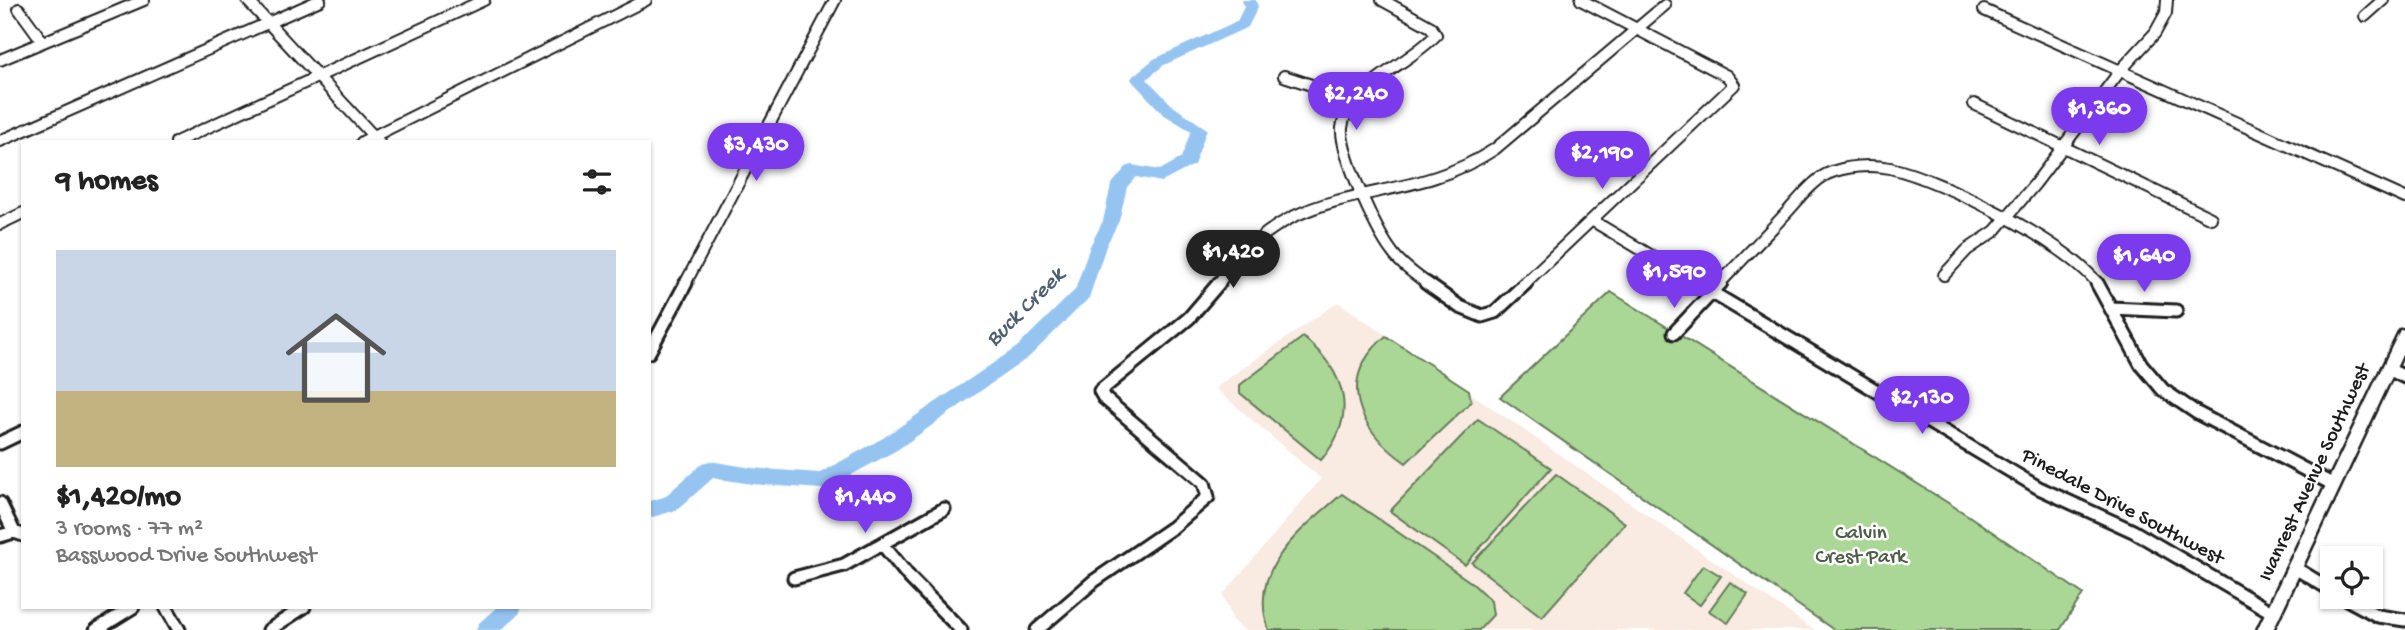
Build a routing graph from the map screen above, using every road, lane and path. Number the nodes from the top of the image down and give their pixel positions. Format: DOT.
graph roads {
  1 [pos="144,0"];
  2 [pos="247,0"];
  3 [pos="320,0"];
  4 [pos="484,0"];
  5 [pos="646,0"];
  6 [pos="835,0"];
  7 [pos="1382,0"];
  8 [pos="1581,0"];
  9 [pos="2167,0"];
  10 [pos="2383,0"];
  11 [pos="1665,5"];
  12 [pos="19,9"];
  13 [pos="1983,10"];
  14 [pos="2365,16"];
  15 [pos="267,23"];
  16 [pos="1636,29"];
  17 [pos="43,42"];
  18 [pos="0,60"];
  19 [pos="2120,71"];
  20 [pos="318,76"];
  21 [pos="1284,76"];
  22 [pos="1354,99"];
  23 [pos="1974,104"];
  24 [pos="376,139"];
  25 [pos="180,140"];
  26 [pos="0,141"];
  27 [pos="2063,146"];
  28 [pos="1363,194"];
  29 [pos="2405,198"];
  30 [pos="21,215"];
  31 [pos="2211,218"];
  32 [pos="2005,220"];
  33 [pos="1593,221"];
  34 [pos="0,224"];
  35 [pos="1944,275"];
  36 [pos="1712,292"];
  37 [pos="2111,308"];
  38 [pos="2176,311"];
  39 [pos="1674,333"];
  40 [pos="2405,334"];
  41 [pos="651,348"];
  42 [pos="2388,369"];
  43 [pos="2405,377"];
  44 [pos="21,433"];
  45 [pos="0,443"];
  46 [pos="2334,485"];
  47 [pos="0,503"];
  48 [pos="944,509"];
  49 [pos="18,534"];
  50 [pos="0,536"];
  51 [pos="883,545"];
  52 [pos="2295,568"];
  53 [pos="794,578"];
  54 [pos="2320,583"];
  55 [pos="130,609"];
  56 [pos="167,609"];
  57 [pos="301,609"];
  58 [pos="2365,609"];
  59 [pos="2273,613"];
  60 [pos="2405,620"];
  61 [pos="96,630"];
  62 [pos="179,630"];
  63 [pos="269,630"];
  64 [pos="961,630"];
  65 [pos="1037,630"];
  66 [pos="2265,630"];
  1 -- 17 [label="street"];
  2 -- 15 [label="street"];
  3 -- 15 [label="street"];
  4 -- 20 [label="street"];
  5 -- 24 [label="street"];
  6 -- 41 [label="street"];
  7 -- 22 [label="street"];
  8 -- 16 [label="street"];
  9 -- 19 [label="street"];
  10 -- 14 [label="street"];
  11 -- 16 [label="street"];
  12 -- 17 [label="street"];
  13 -- 19 [label="street"];
  15 -- 20 [label="street"];
  15 -- 26 [label="street"];
  16 -- 28 [label="street"];
  16 -- 33 [label="street"];
  17 -- 18 [label="street"];
  19 -- 27 [label="street"];
  19 -- 29 [label="street"];
  20 -- 24 [label="street"];
  20 -- 25 [label="street"];
  21 -- 22 [label="street"];
  22 -- 28 [label="street"];
  23 -- 27 [label="street"];
  27 -- 31 [label="street"];
  27 -- 32 [label="street"];
  28 -- 33 [label="street"];
  28 -- 65 [label="street"];
  30 -- 34 [label="street"];
  32 -- 35 [label="street"];
  32 -- 36 [label="street"];
  32 -- 37 [label="street"];
  33 -- 36 [label="street, Pinedale Drive Southwest"];
  36 -- 39 [label="street"];
  36 -- 59 [label="street, Pinedale Drive Southwest"];
  37 -- 38 [label="street"];
  37 -- 46 [label="street"];
  40 -- 42 [label="street, Ivanrest Avenue Southwest"];
  42 -- 43 [label="street"];
  42 -- 46 [label="street, Ivanrest Avenue Southwest"];
  44 -- 45 [label="street"];
  46 -- 52 [label="street, Ivanrest Avenue Southwest"];
  47 -- 49 [label="street"];
  48 -- 51 [label="street"];
  49 -- 50 [label="street"];
  51 -- 53 [label="street"];
  51 -- 64 [label="street"];
  52 -- 54 [label="street"];
  52 -- 59 [label="street, Ivanrest Avenue Southwest"];
  55 -- 61 [label="street"];
  56 -- 62 [label="street"];
  57 -- 63 [label="street"];
  58 -- 60 [label="street"];
  59 -- 66 [label="street, Ivanrest Avenue Southwest"];
}
